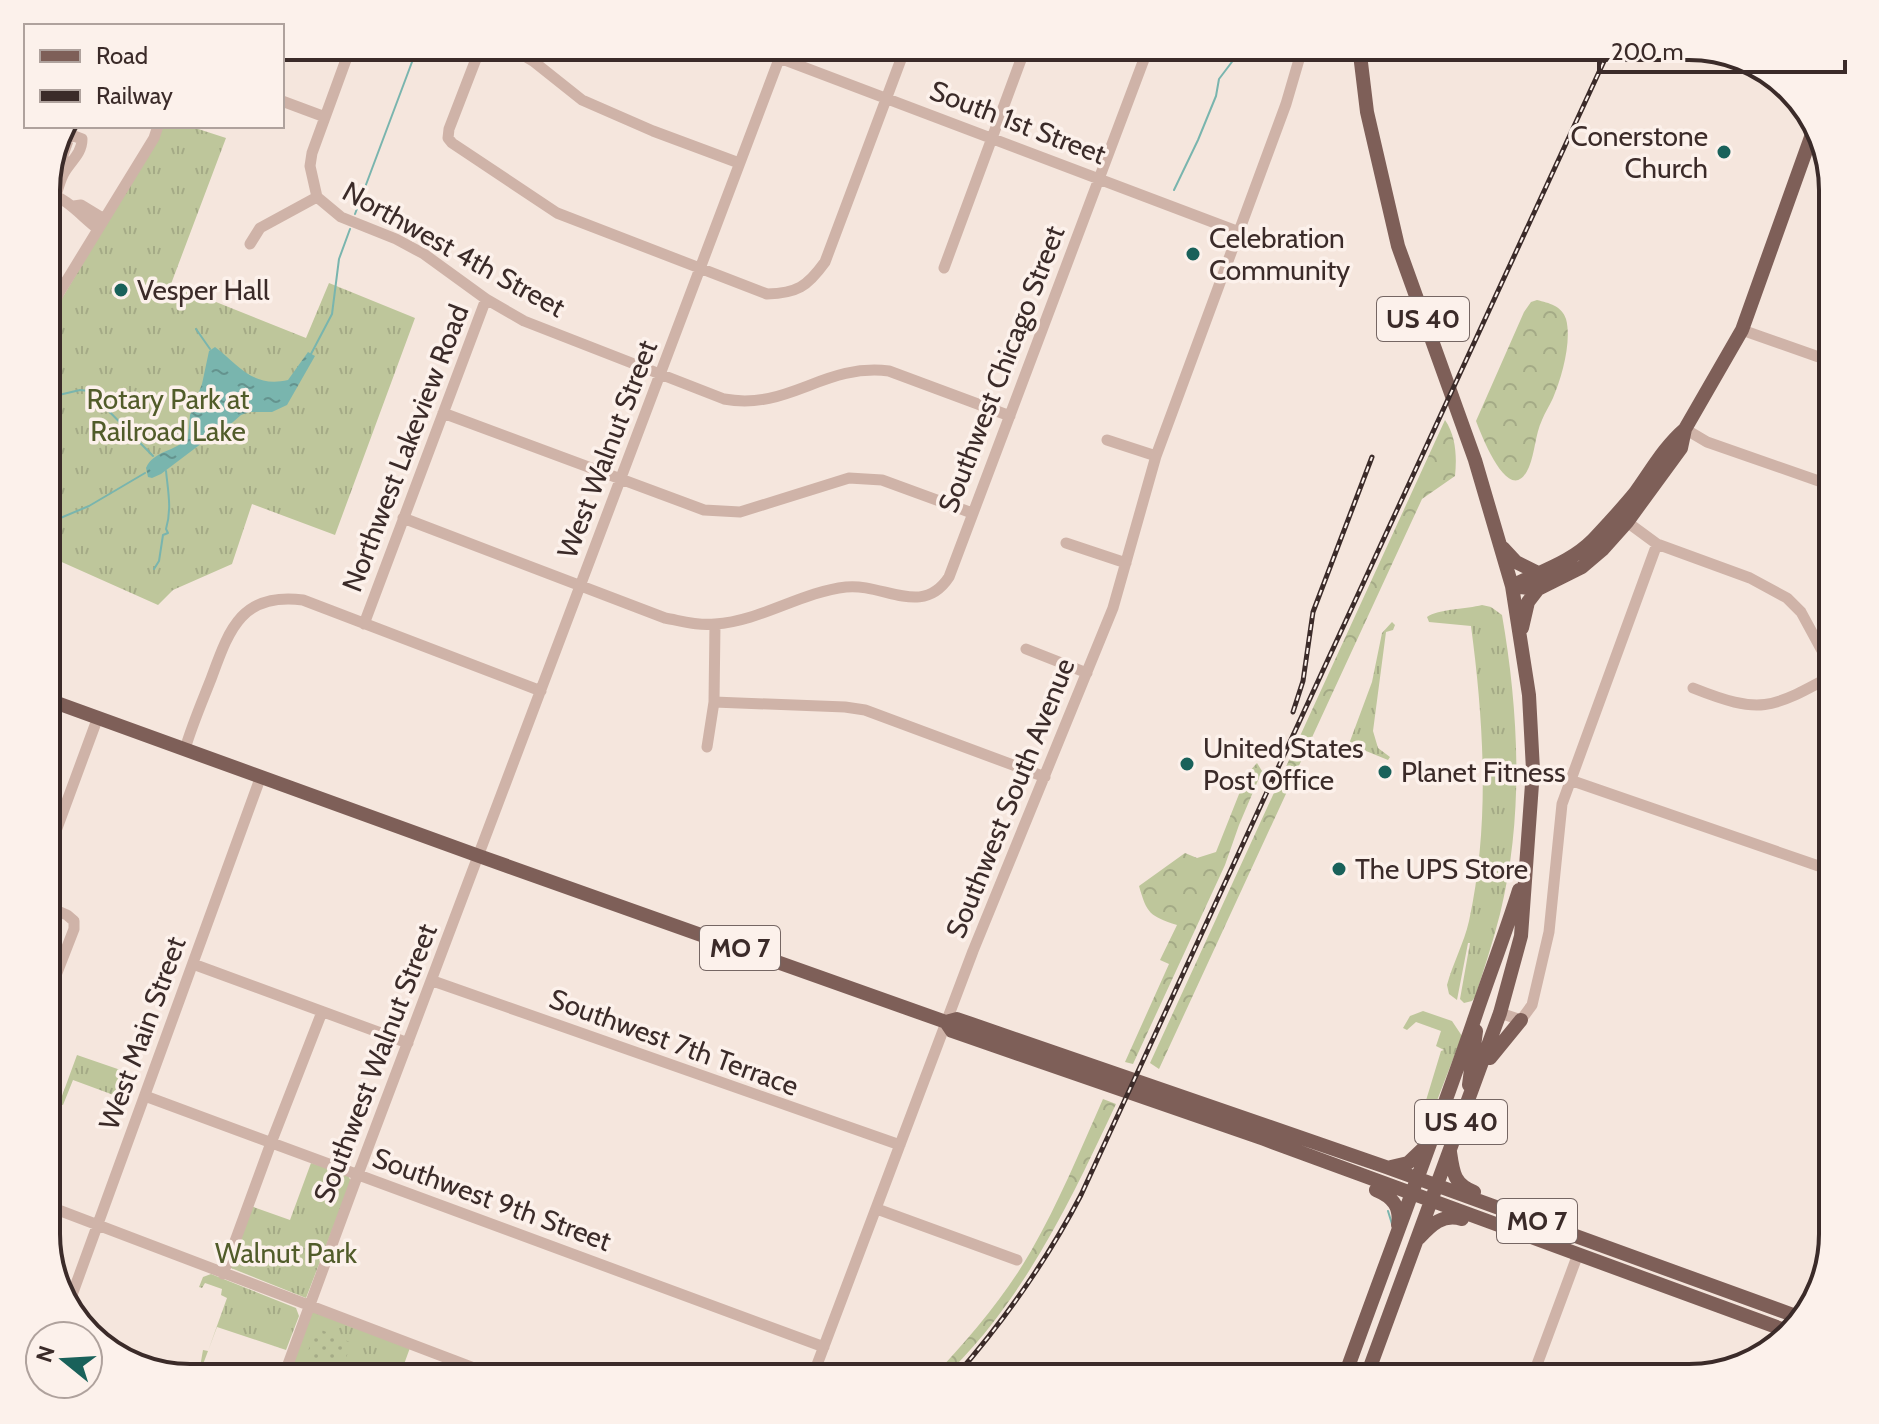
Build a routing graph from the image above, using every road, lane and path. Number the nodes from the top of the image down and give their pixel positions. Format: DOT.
graph roads {
  1 [pos="346,60"];
  2 [pos="476,60"];
  3 [pos="531,60"];
  4 [pos="779,60"];
  5 [pos="800,60"];
  6 [pos="901,60"];
  7 [pos="1021,60"];
  8 [pos="1144,60"];
  9 [pos="1300,60"];
  10 [pos="1361,60"];
  11 [pos="886,98"];
  12 [pos="284,102"];
  13 [pos="325,117"];
  14 [pos="157,128"];
  15 [pos="992,138"];
  16 [pos="1809,141"];
  17 [pos="739,163"];
  18 [pos="64,173"];
  19 [pos="61,178"];
  20 [pos="1099,179"];
  21 [pos="317,197"];
  22 [pos="60,198"];
  23 [pos="101,224"];
  24 [pos="1239,232"];
  25 [pos="250,244"];
  26 [pos="944,268"];
  27 [pos="700,269"];
  28 [pos="60,295"];
  29 [pos="486,299"];
  30 [pos="1742,330"];
  31 [pos="1819,357"];
  32 [pos="660,374"];
  33 [pos="443,413"];
  34 [pos="1010,416"];
  35 [pos="1685,429"];
  36 [pos="1107,440"];
  37 [pos="1156,456"];
  38 [pos="620,479"];
  39 [pos="1819,481"];
  40 [pos="972,513"];
  41 [pos="403,518"];
  42 [pos="1622,518"];
  43 [pos="1066,543"];
  44 [pos="1499,543"];
  45 [pos="1657,544"];
  46 [pos="1126,563"];
  47 [pos="1538,573"];
  48 [pos="581,585"];
  49 [pos="1512,586"];
  50 [pos="1538,589"];
  51 [pos="364,624"];
  52 [pos="715,624"];
  53 [pos="1521,640"];
  54 [pos="1819,646"];
  55 [pos="1026,649"];
  56 [pos="1087,673"];
  57 [pos="1819,681"];
  58 [pos="1693,688"];
  59 [pos="541,691"];
  60 [pos="714,702"];
  61 [pos="60,704"];
  62 [pos="98,717"];
  63 [pos="707,747"];
  64 [pos="185,749"];
  65 [pos="261,776"];
  66 [pos="1045,777"];
  67 [pos="1570,780"];
  68 [pos="60,820"];
  69 [pos="479,856"];
  70 [pos="1528,859"];
  71 [pos="1819,866"];
  72 [pos="60,912"];
  73 [pos="193,964"];
  74 [pos="60,965"];
  75 [pos="433,981"];
  76 [pos="322,1012"];
  77 [pos="1500,1013"];
  78 [pos="1474,1018"];
  79 [pos="1521,1020"];
  80 [pos="946,1022"];
  81 [pos="408,1043"];
  82 [pos="1476,1082"];
  83 [pos="145,1096"];
  84 [pos="1469,1102"];
  85 [pos="1434,1137"];
  86 [pos="271,1143"];
  87 [pos="900,1145"];
  88 [pos="1449,1150"];
  89 [pos="1335,1166"];
  90 [pos="1386,1167"];
  91 [pos="358,1174"];
  92 [pos="1418,1179"];
  93 [pos="1436,1185"];
  94 [pos="1413,1195"];
  95 [pos="1430,1201"];
  96 [pos="60,1209"];
  97 [pos="877,1209"];
  98 [pos="1504,1210"];
  99 [pos="1488,1223"];
  100 [pos="98,1224"];
  101 [pos="1396,1238"];
  102 [pos="1416,1241"];
  103 [pos="1578,1254"];
  104 [pos="1638,1258"];
  105 [pos="1017,1260"];
  106 [pos="223,1274"];
  107 [pos="73,1291"];
  108 [pos="310,1308"];
  109 [pos="1791,1314"];
  110 [pos="1785,1321"];
  111 [pos="1771,1325"];
  112 [pos="1779,1328"];
  113 [pos="824,1347"];
  114 [pos="453,1361"];
  115 [pos="288,1364"];
  116 [pos="452,1364"];
  117 [pos="461,1364"];
  118 [pos="817,1364"];
  119 [pos="1349,1364"];
  120 [pos="1371,1364"];
  121 [pos="1537,1364"];
  1 -- 13 [label="street"];
  2 -- 27 [label="street"];
  3 -- 17 [label="street"];
  4 -- 17 [label="street, West Walnut Street"];
  5 -- 11 [label="street, South 1st Street"];
  6 -- 11 [label="street"];
  7 -- 15 [label="street"];
  8 -- 20 [label="street, Southwest Chicago Street"];
  9 -- 24 [label="street, Southwest South Avenue"];
  10 -- 44 [label="main road, US 40"];
  11 -- 15 [label="street, South 1st Street"];
  11 -- 27 [label="street"];
  12 -- 13 [label="street"];
  13 -- 21 [label="street"];
  14 -- 23 [label="street"];
  15 -- 20 [label="street, South 1st Street"];
  15 -- 26 [label="street"];
  16 -- 30 [label="main road"];
  17 -- 27 [label="street, West Walnut Street"];
  18 -- 19 [label="street"];
  20 -- 24 [label="street, South 1st Street"];
  20 -- 34 [label="street, Southwest Chicago Street"];
  21 -- 25 [label="street"];
  21 -- 29 [label="street, Northwest 4th Street"];
  22 -- 23 [label="street"];
  23 -- 28 [label="street"];
  24 -- 37 [label="street, Southwest South Avenue"];
  27 -- 32 [label="street, West Walnut Street"];
  29 -- 32 [label="street, Northwest 4th Street"];
  29 -- 33 [label="street, Northwest Lakeview Road"];
  30 -- 31 [label="street"];
  30 -- 35 [label="main road"];
  32 -- 34 [label="street, Northwest 4th Street"];
  32 -- 38 [label="street, West Walnut Street"];
  33 -- 38 [label="street"];
  33 -- 41 [label="street, Northwest Lakeview Road"];
  34 -- 40 [label="street, Southwest Chicago Street"];
  35 -- 39 [label="street"];
  35 -- 42 [label="main road"];
  36 -- 37 [label="street"];
  37 -- 46 [label="street, Southwest South Avenue"];
  38 -- 40 [label="street"];
  38 -- 48 [label="street, West Walnut Street"];
  40 -- 52 [label="street, Southwest Chicago Street"];
  41 -- 48 [label="street"];
  41 -- 51 [label="street, Northwest Lakeview Road"];
  42 -- 45 [label="street"];
  42 -- 47 [label="main road"];
  42 -- 50 [label="main road"];
  43 -- 46 [label="street"];
  44 -- 47 [label="main road"];
  44 -- 49 [label="main road, US 40"];
  45 -- 54 [label="street"];
  45 -- 67 [label="street"];
  46 -- 56 [label="street, Southwest South Avenue"];
  47 -- 49 [label="main road"];
  48 -- 52 [label="street"];
  48 -- 59 [label="street, West Walnut Street"];
  49 -- 50 [label="main road"];
  49 -- 53 [label="main road, US 40"];
  50 -- 53 [label="main road"];
  51 -- 59 [label="street"];
  51 -- 64 [label="street, Northwest Lakeview Road"];
  52 -- 60 [label="street"];
  53 -- 70 [label="main road, US 40"];
  55 -- 56 [label="street"];
  56 -- 66 [label="street, Southwest South Avenue"];
  57 -- 58 [label="street"];
  59 -- 69 [label="street, West Walnut Street"];
  60 -- 63 [label="street"];
  60 -- 66 [label="street"];
  61 -- 62 [label="main road, MO 7"];
  62 -- 64 [label="main road, MO 7"];
  62 -- 68 [label="street"];
  64 -- 65 [label="main road, MO 7"];
  65 -- 69 [label="main road, MO 7"];
  65 -- 73 [label="street, West Main Street"];
  66 -- 80 [label="street, Southwest South Avenue"];
  67 -- 71 [label="street"];
  67 -- 79 [label="street"];
  69 -- 75 [label="street, Southwest Walnut Street"];
  69 -- 80 [label="main road, MO 7"];
  70 -- 77 [label="main road, US 40"];
  70 -- 78 [label="main road, US 40"];
  72 -- 74 [label="street"];
  73 -- 76 [label="street"];
  73 -- 83 [label="street, West Main Street"];
  75 -- 81 [label="street, Southwest Walnut Street"];
  75 -- 87 [label="street, Southwest 7th Terrace"];
  76 -- 81 [label="street"];
  76 -- 86 [label="street"];
  77 -- 79 [label="street"];
  77 -- 82 [label="main road, US 40"];
  78 -- 84 [label="main road"];
  78 -- 85 [label="main road, US 40"];
  79 -- 82 [label="main road"];
  80 -- 87 [label="street, Southwest South Avenue"];
  80 -- 89 [label="main road, MO 7"];
  80 -- 90 [label="main road, MO 7"];
  81 -- 91 [label="street, Southwest Walnut Street"];
  82 -- 84 [label="main road, US 40"];
  83 -- 86 [label="street, Southwest 9th Street"];
  83 -- 100 [label="street, West Main Street"];
  84 -- 88 [label="main road, US 40"];
  85 -- 90 [label="main road"];
  85 -- 92 [label="main road, US 40"];
  86 -- 91 [label="street, Southwest 9th Street"];
  86 -- 106 [label="street"];
  87 -- 97 [label="street, Southwest South Avenue"];
  88 -- 93 [label="main road, US 40"];
  88 -- 98 [label="main road"];
  89 -- 94 [label="main road, MO 7"];
  89 -- 101 [label="main road"];
  90 -- 92 [label="main road, MO 7"];
  91 -- 108 [label="street, Southwest Walnut Street"];
  91 -- 113 [label="street, Southwest 9th Street"];
  92 -- 93 [label="main road, MO 7"];
  92 -- 94 [label="main road, US 40"];
  93 -- 95 [label="main road, US 40"];
  93 -- 98 [label="main road, MO 7"];
  94 -- 95 [label="main road, MO 7"];
  94 -- 101 [label="main road, US 40"];
  95 -- 99 [label="main road, MO 7"];
  95 -- 102 [label="main road, US 40"];
  96 -- 100 [label="street"];
  97 -- 105 [label="street"];
  97 -- 113 [label="street, Southwest South Avenue"];
  98 -- 104 [label="main road, MO 7"];
  99 -- 102 [label="main road"];
  99 -- 103 [label="main road, MO 7"];
  100 -- 106 [label="street"];
  100 -- 107 [label="street, West Main Street"];
  101 -- 119 [label="main road, US 40"];
  102 -- 120 [label="main road, US 40"];
  103 -- 104 [label="main road"];
  103 -- 111 [label="main road, MO 7"];
  103 -- 121 [label="street"];
  104 -- 109 [label="main road, MO 7"];
  106 -- 108 [label="street"];
  108 -- 114 [label="street"];
  108 -- 115 [label="street, Southwest Walnut Street"];
  110 -- 111 [label="main road"];
  111 -- 112 [label="main road, MO 7"];
  113 -- 118 [label="street, Southwest South Avenue"];
  114 -- 116 [label="street"];
  114 -- 117 [label="street"];
}
